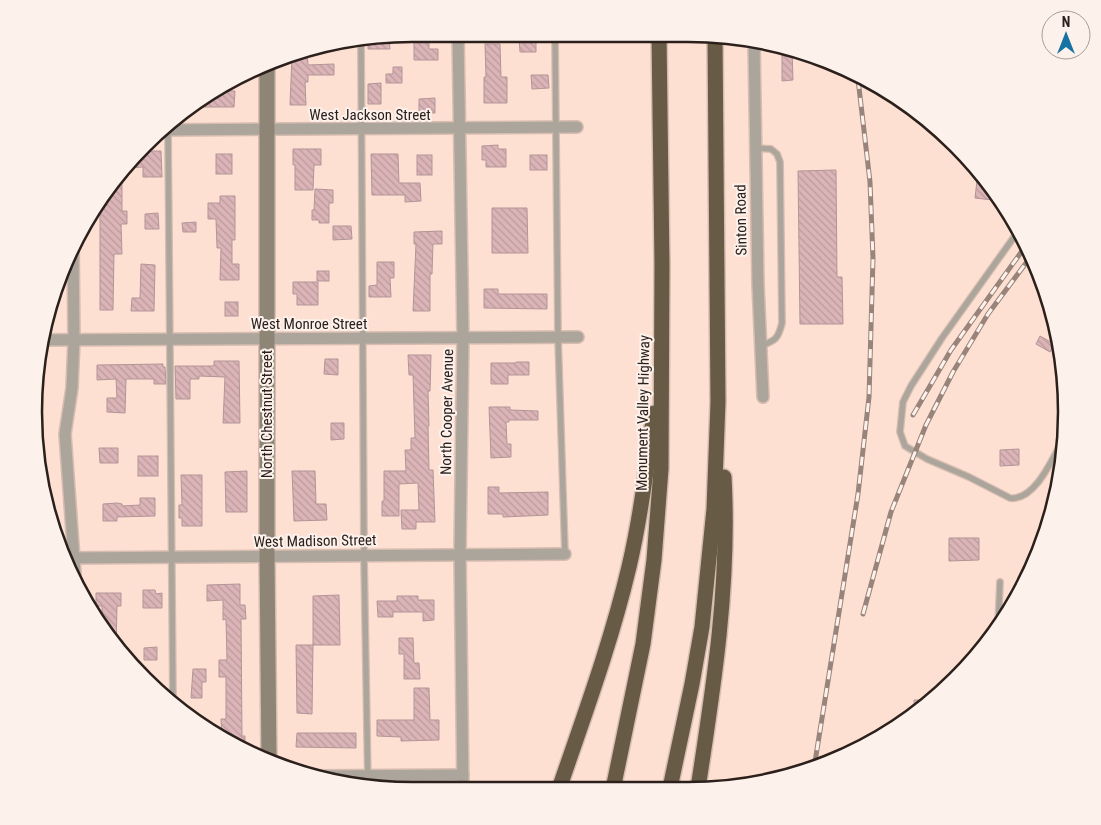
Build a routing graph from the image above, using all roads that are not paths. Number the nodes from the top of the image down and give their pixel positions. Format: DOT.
graph roads {
  1 [pos="458,42"];
  2 [pos="555,42"];
  3 [pos="659,42"];
  4 [pos="715,43"];
  5 [pos="361,46"];
  6 [pos="754,49"];
  7 [pos="267,73"];
  8 [pos="577,127"];
  9 [pos="556,128"];
  10 [pos="175,129"];
  11 [pos="362,130"];
  12 [pos="459,130"];
  13 [pos="268,131"];
  14 [pos="167,136"];
  15 [pos="754,148"];
  16 [pos="1014,237"];
  17 [pos="73,266"];
  18 [pos="662,334"];
  19 [pos="558,337"];
  20 [pos="578,337"];
  21 [pos="364,338"];
  22 [pos="463,338"];
  23 [pos="74,339"];
  24 [pos="170,339"];
  25 [pos="268,339"];
  26 [pos="50,340"];
  27 [pos="761,346"];
  28 [pos="763,398"];
  29 [pos="718,402"];
  30 [pos="1056,451"];
  31 [pos="70,552"];
  32 [pos="460,554"];
  33 [pos="565,554"];
  34 [pos="364,556"];
  35 [pos="267,557"];
  36 [pos="73,558"];
  37 [pos="171,558"];
  38 [pos="1000,582"];
  39 [pos="999,614"];
  40 [pos="173,694"];
  41 [pos="269,753"];
  42 [pos="463,775"];
  43 [pos="368,779"];
  44 [pos="376,780"];
  45 [pos="463,782"];
  46 [pos="561,782"];
  47 [pos="614,782"];
  48 [pos="671,782"];
  49 [pos="699,782"];
  1 -- 12 [label="street, North Cooper Avenue"];
  2 -- 9 [label="lane"];
  3 -- 18 [label="highway, Monument Valley Highway"];
  4 -- 29 [label="highway"];
  5 -- 11 [label="lane"];
  6 -- 15 [label="street, Sinton Road"];
  7 -- 13 [label="main road, North Chestnut Street"];
  8 -- 9 [label="street, West Jackson Street"];
  9 -- 12 [label="street, West Jackson Street"];
  9 -- 19 [label="lane"];
  10 -- 13 [label="street, West Jackson Street"];
  11 -- 12 [label="street, West Jackson Street"];
  11 -- 13 [label="street, West Jackson Street"];
  11 -- 21 [label="lane"];
  12 -- 22 [label="street, North Cooper Avenue"];
  13 -- 25 [label="main road, North Chestnut Street"];
  14 -- 24 [label="lane"];
  15 -- 27 [label="street, Sinton Road"];
  15 -- 27 [label="lane"];
  16 -- 30 [label="lane"];
  17 -- 23 [label="street"];
  18 -- 46 [label="highway"];
  18 -- 47 [label="highway, Monument Valley Highway"];
  19 -- 20 [label="street, West Monroe Street"];
  19 -- 22 [label="street, West Monroe Street"];
  19 -- 33 [label="lane"];
  21 -- 22 [label="street, West Monroe Street"];
  21 -- 25 [label="street, West Monroe Street"];
  21 -- 34 [label="lane"];
  22 -- 32 [label="street, North Cooper Avenue"];
  23 -- 24 [label="street, West Monroe Street"];
  23 -- 26 [label="street, West Monroe Street"];
  23 -- 31 [label="street"];
  24 -- 25 [label="street, West Monroe Street"];
  24 -- 37 [label="lane"];
  25 -- 35 [label="main road, North Chestnut Street"];
  27 -- 28 [label="street, Sinton Road"];
  29 -- 48 [label="highway"];
  29 -- 49 [label="highway"];
  32 -- 33 [label="street, West Madison Street"];
  32 -- 34 [label="street, West Madison Street"];
  32 -- 42 [label="street, North Cooper Avenue"];
  34 -- 35 [label="street, West Madison Street"];
  34 -- 43 [label="lane"];
  35 -- 37 [label="street, West Madison Street"];
  35 -- 41 [label="main road, North Chestnut Street"];
  36 -- 37 [label="street, West Madison Street"];
  37 -- 40 [label="lane"];
  38 -- 39 [label="lane"];
  42 -- 44 [label="street"];
  42 -- 45 [label="street, North Cooper Avenue"];
}
